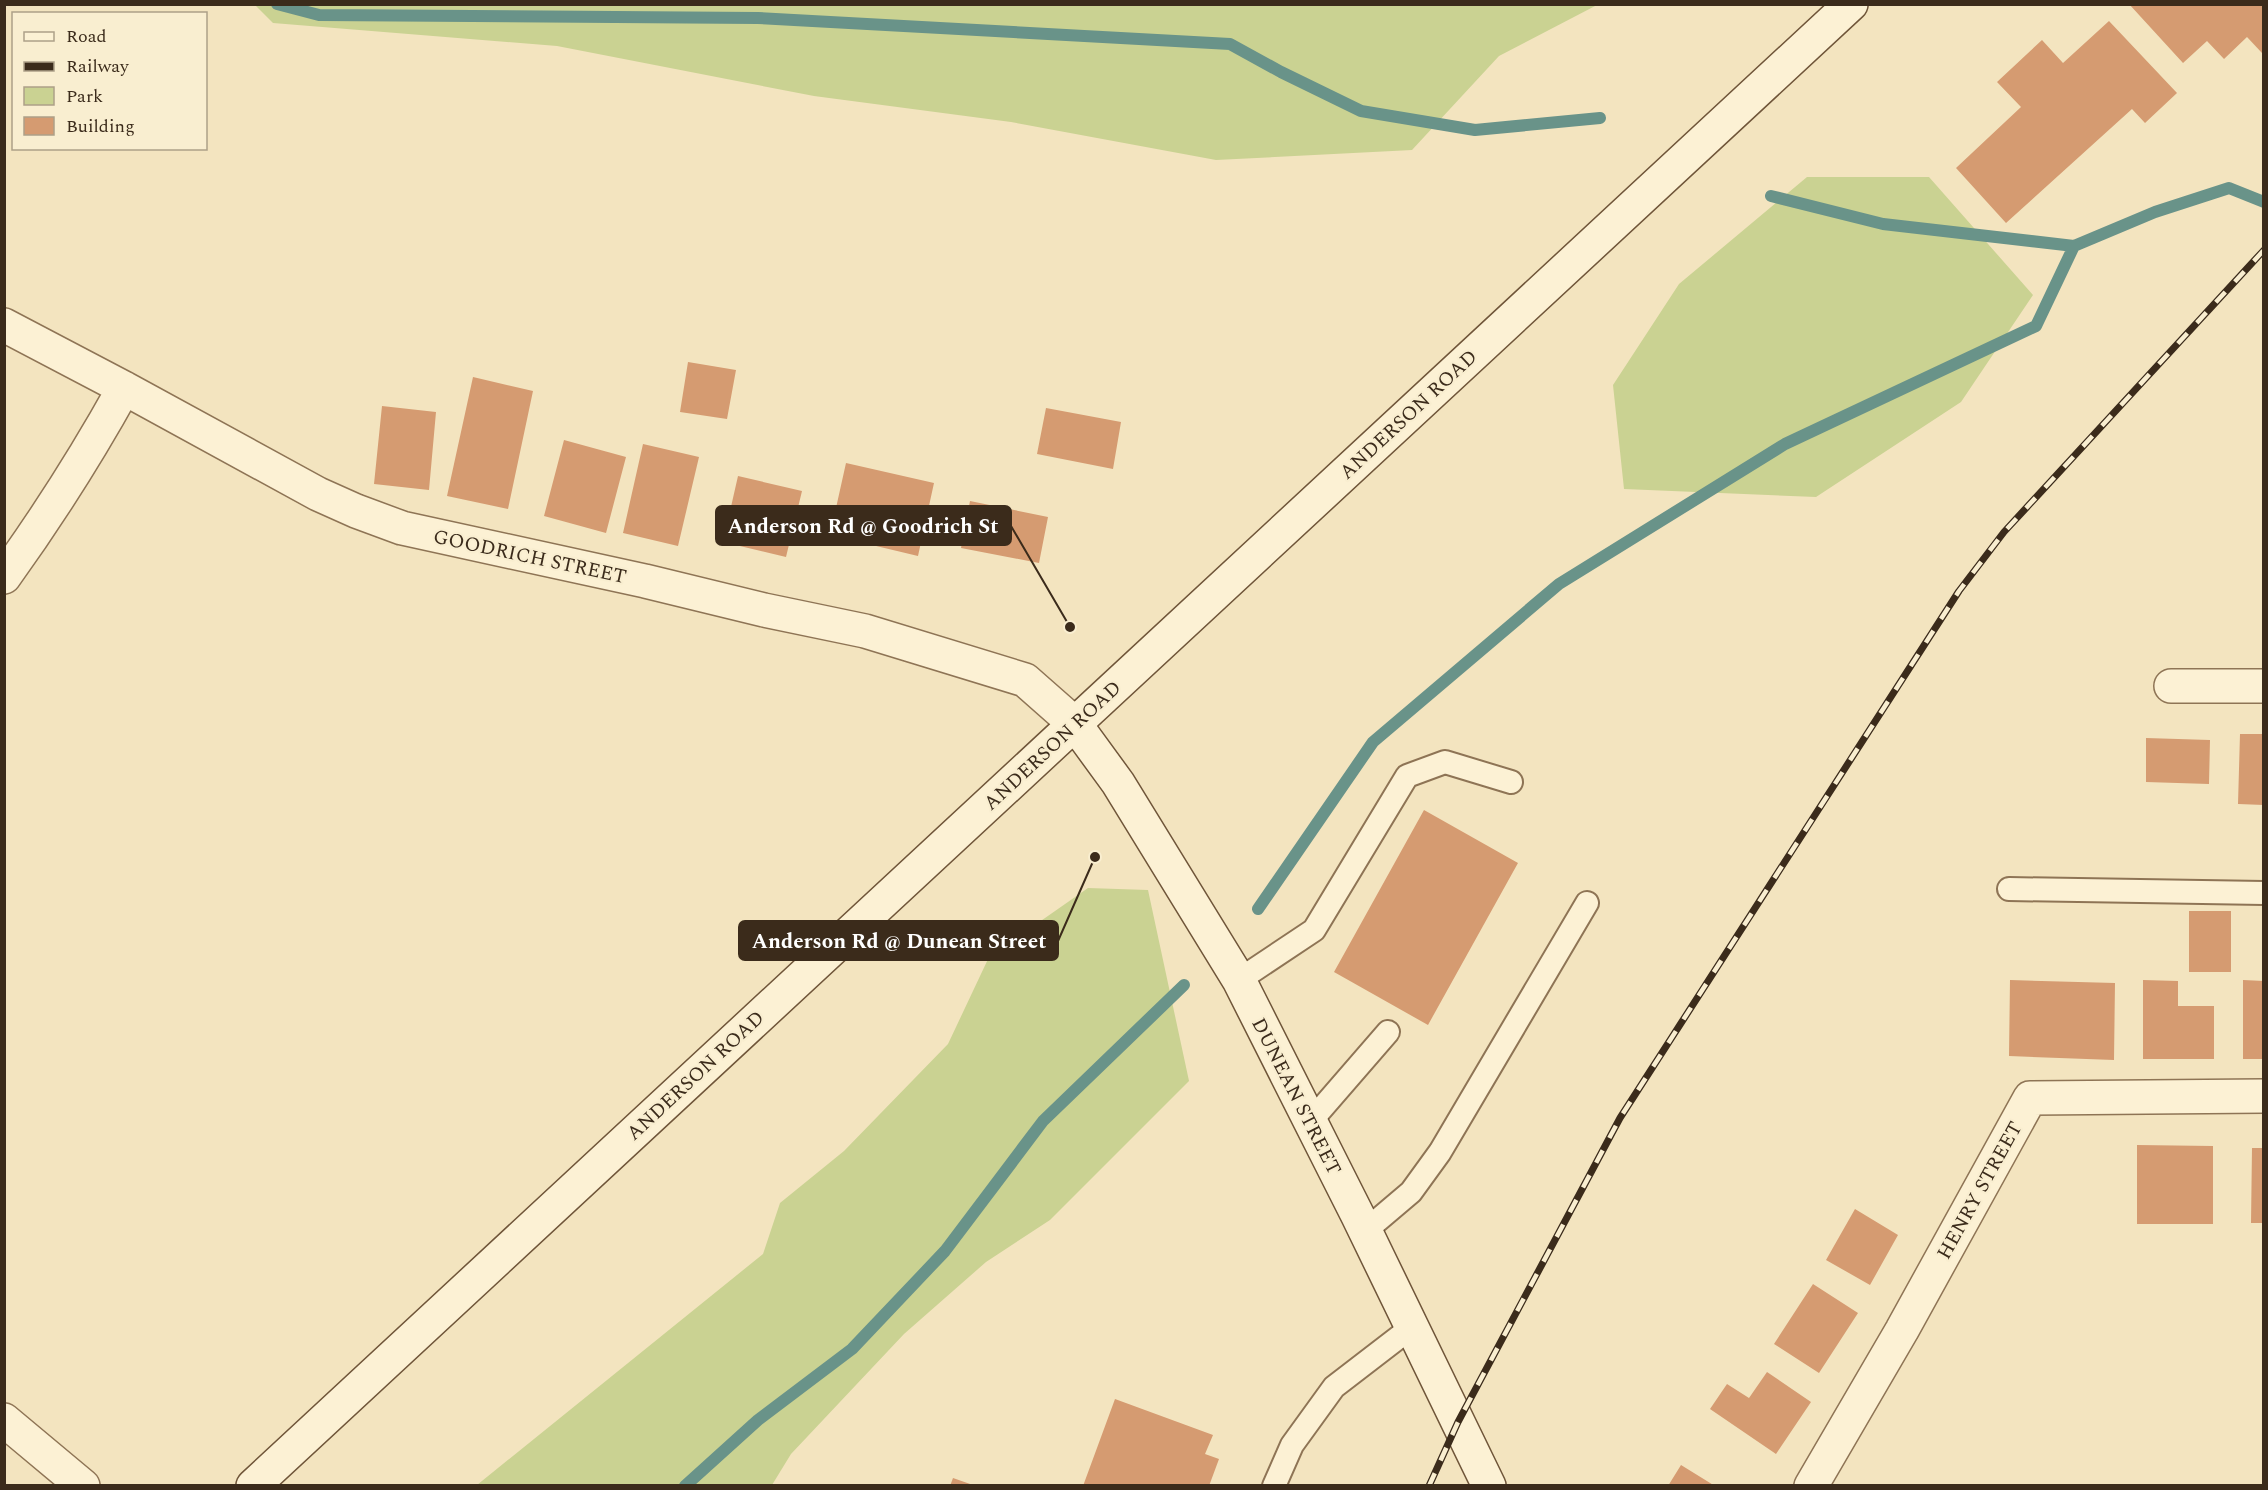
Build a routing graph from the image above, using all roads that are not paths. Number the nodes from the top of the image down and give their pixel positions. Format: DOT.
graph roads {
  1 [pos="1851,4"];
  2 [pos="4,325"];
  3 [pos="124,388"];
  4 [pos="4,577"];
  5 [pos="2171,686"];
  6 [pos="2264,686"];
  7 [pos="1075,724"];
  8 [pos="1510,782"];
  9 [pos="2009,889"];
  10 [pos="2264,893"];
  11 [pos="1587,903"];
  12 [pos="1239,980"];
  13 [pos="1388,1032"];
  14 [pos="2264,1096"];
  15 [pos="1310,1122"];
  16 [pos="1365,1231"];
  17 [pos="1412,1327"];
  18 [pos="4,1420"];
  19 [pos="83,1485"];
  20 [pos="253,1485"];
  21 [pos="1274,1485"];
  22 [pos="1489,1485"];
  23 [pos="1812,1485"];
  1 -- 7 [label="street, ANDERSON ROAD"];
  2 -- 3 [label="street, GOODRICH STREET"];
  3 -- 4 [label="street"];
  3 -- 7 [label="street, GOODRICH STREET"];
  5 -- 6 [label="street"];
  7 -- 12 [label="street, DUNEAN STREET"];
  7 -- 20 [label="street, ANDERSON ROAD"];
  8 -- 12 [label="lane"];
  9 -- 10 [label="lane"];
  11 -- 16 [label="lane"];
  12 -- 15 [label="street, DUNEAN STREET"];
  13 -- 15 [label="lane"];
  14 -- 23 [label="street, HENRY STREET"];
  15 -- 16 [label="street, DUNEAN STREET"];
  16 -- 17 [label="street, DUNEAN STREET"];
  17 -- 21 [label="lane"];
  17 -- 22 [label="street, DUNEAN STREET"];
  18 -- 19 [label="street"];
}
